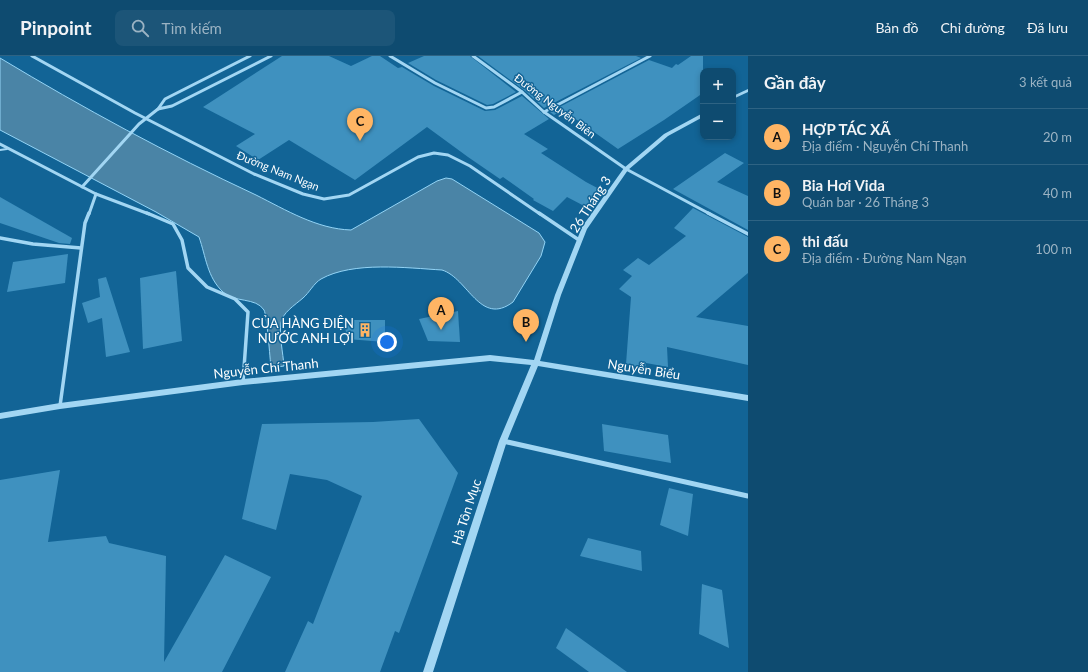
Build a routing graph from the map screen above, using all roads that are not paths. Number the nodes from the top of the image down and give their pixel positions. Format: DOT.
graph roads {
  1 [pos="32,56"];
  2 [pos="250,56"];
  3 [pos="271,56"];
  4 [pos="390,56"];
  5 [pos="480,56"];
  6 [pos="650,56"];
  7 [pos="474,57"];
  8 [pos="748,90"];
  9 [pos="522,92"];
  10 [pos="736,96"];
  11 [pos="158,109"];
  12 [pos="544,112"];
  13 [pos="700,117"];
  14 [pos="146,119"];
  15 [pos="0,144"];
  16 [pos="7,149"];
  17 [pos="0,150"];
  18 [pos="626,169"];
  19 [pos="82,187"];
  20 [pos="96,194"];
  21 [pos="748,234"];
  22 [pos="0,238"];
  23 [pos="579,240"];
  24 [pos="81,248"];
  25 [pos="536,363"];
  26 [pos="243,382"];
  27 [pos="748,398"];
  28 [pos="60,406"];
  29 [pos="0,416"];
  30 [pos="503,441"];
  31 [pos="748,496"];
  32 [pos="428,672"];
  1 -- 14 [label="street, Đường Nam Ngạn"];
  2 -- 11 [label="street"];
  3 -- 11 [label="street"];
  4 -- 9 [label="street"];
  5 -- 7 [label="street"];
  6 -- 12 [label="street"];
  7 -- 9 [label="street, Đường Nguyễn Biên"];
  8 -- 10 [label="street"];
  9 -- 12 [label="street, Đường Nguyễn Biên"];
  11 -- 14 [label="street"];
  12 -- 18 [label="street, Đường Nguyễn Biên"];
  13 -- 18 [label="street, 26 Tháng 3"];
  14 -- 19 [label="street"];
  14 -- 23 [label="street, Đường Nam Ngạn"];
  15 -- 16 [label="street"];
  16 -- 17 [label="lane"];
  16 -- 19 [label="street"];
  18 -- 21 [label="street, Đường Nguyễn Biên"];
  18 -- 23 [label="street, 26 Tháng 3"];
  19 -- 20 [label="street"];
  20 -- 24 [label="street"];
  20 -- 26 [label="street"];
  22 -- 24 [label="street"];
  23 -- 25 [label="street, 26 Tháng 3"];
  24 -- 28 [label="street"];
  25 -- 26 [label="street, Nguyễn Chí Thanh"];
  25 -- 27 [label="street, Nguyễn Biểu"];
  25 -- 30 [label="street, Hà Tôn Mục"];
  26 -- 28 [label="street, Nguyễn Chí Thanh"];
  28 -- 29 [label="street, Nguyễn Chí Thanh"];
  30 -- 31 [label="street"];
  30 -- 32 [label="street, Hà Tôn Mục"];
}
